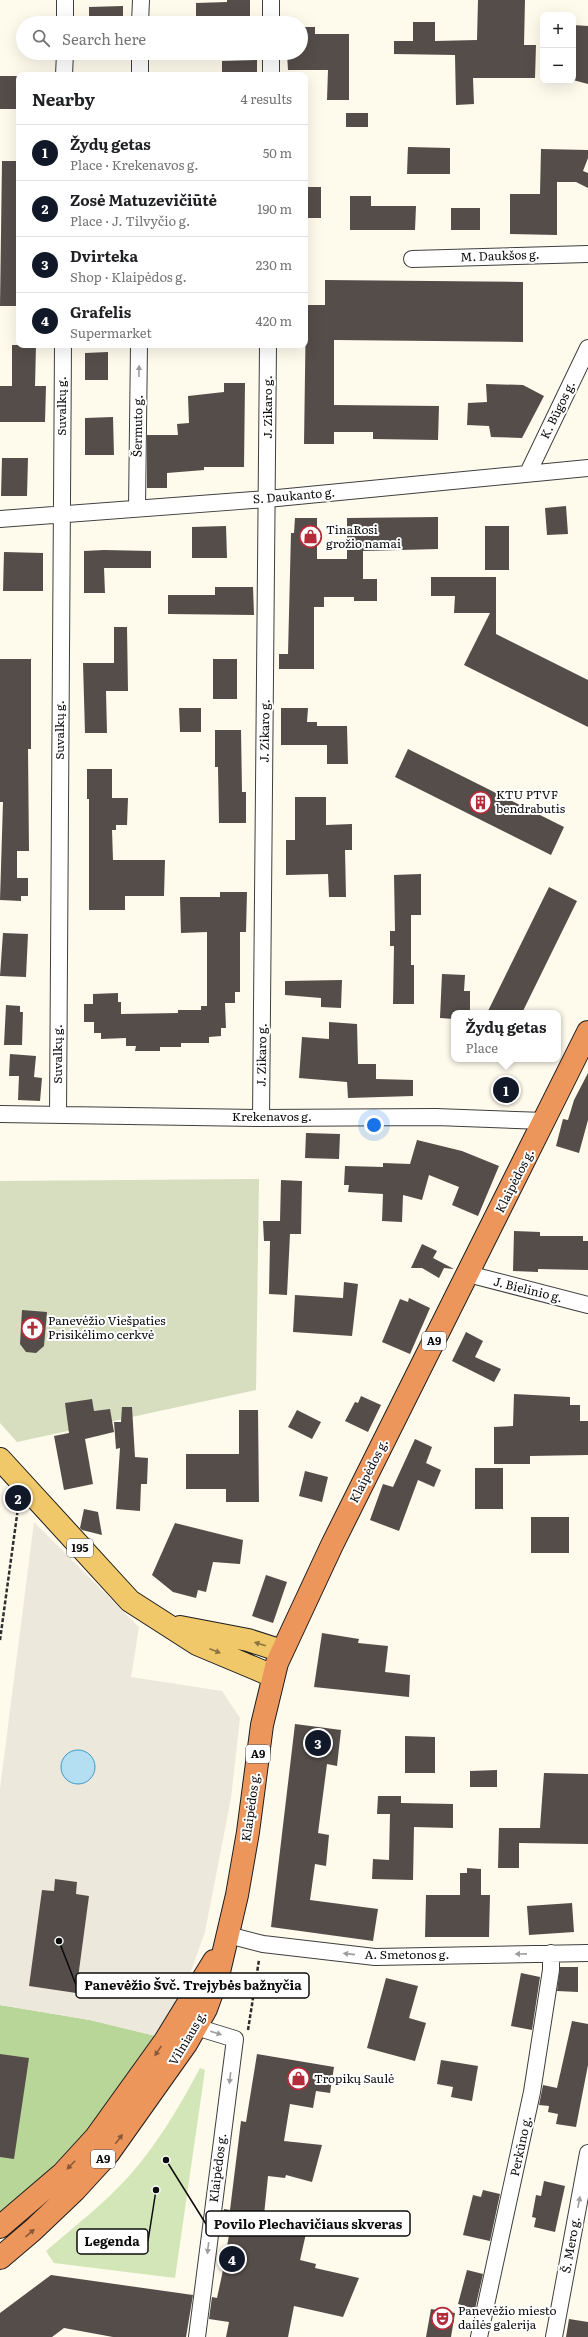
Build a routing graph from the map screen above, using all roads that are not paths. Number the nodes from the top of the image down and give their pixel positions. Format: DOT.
graph roads {
  1 [pos="65,0"];
  2 [pos="141,0"];
  3 [pos="271,0"];
  4 [pos="65,16"];
  5 [pos="140,16"];
  6 [pos="271,16"];
  7 [pos="65,60"];
  8 [pos="140,60"];
  9 [pos="271,60"];
  10 [pos="64,72"];
  11 [pos="140,72"];
  12 [pos="271,72"];
  13 [pos="588,254"];
  14 [pos="412,259"];
  15 [pos="63,348"];
  16 [pos="139,348"];
  17 [pos="268,348"];
  18 [pos="588,348"];
  19 [pos="588,468"];
  20 [pos="528,473"];
  21 [pos="267,499"];
  22 [pos="137,508"];
  23 [pos="62,514"];
  24 [pos="0,520"];
  25 [pos="585,1045"];
  26 [pos="0,1114"];
  27 [pos="58,1115"];
  28 [pos="261,1118"];
  29 [pos="545,1121"];
  30 [pos="468,1274"];
  31 [pos="588,1305"];
  32 [pos="0,1459"];
  33 [pos="168,1626"];
  34 [pos="282,1651"];
  35 [pos="273,1676"];
  36 [pos="228,1935"];
  37 [pos="551,1953"];
  38 [pos="588,1953"];
  39 [pos="188,2023"];
  40 [pos="588,2153"];
  41 [pos="0,2227"];
  42 [pos="0,2258"];
  43 [pos="197,2337"];
  44 [pos="479,2337"];
  45 [pos="554,2337"];
  1 -- 4 [label="street"];
  2 -- 5 [label="street"];
  3 -- 6 [label="street"];
  7 -- 10 [label="street"];
  8 -- 11 [label="street"];
  9 -- 12 [label="street"];
  13 -- 14 [label="street, M. Daukšos g."];
  15 -- 23 [label="street, Suvalkų g."];
  22 -- 16 [label="street, Šermuto g., one-way"];
  17 -- 21 [label="street, J. Zikaro g."];
  18 -- 20 [label="street, K. Būgos g."];
  19 -- 20 [label="street, S. Daukanto g."];
  20 -- 21 [label="street, S. Daukanto g."];
  21 -- 22 [label="street, S. Daukanto g."];
  21 -- 28 [label="street, J. Zikaro g."];
  22 -- 23 [label="street, S. Daukanto g."];
  23 -- 24 [label="street, S. Daukanto g."];
  23 -- 27 [label="street, Suvalkų g."];
  25 -- 29 [label="highway, Klaipėdos g. / A9"];
  26 -- 27 [label="street, Krekenavos g."];
  27 -- 28 [label="street, Krekenavos g."];
  28 -- 29 [label="street, Krekenavos g."];
  29 -- 30 [label="highway, Klaipėdos g. / A9"];
  30 -- 31 [label="street, J. Bielinio g."];
  30 -- 34 [label="highway, Klaipėdos g. / A9"];
  32 -- 33 [label="main road, 195"];
  34 -- 33 [label="main road, one-way"];
  33 -- 35 [label="main road, 195, one-way"];
  34 -- 35 [label="highway, Klaipėdos g. / A9"];
  35 -- 36 [label="highway, Klaipėdos g. / A9"];
  37 -- 36 [label="street, A. Smetonos g., one-way"];
  36 -- 39 [label="highway, Vilniaus g. / A9"];
  37 -- 38 [label="street, A. Smetonos g."];
  37 -- 44 [label="street, Perkūno g."];
  39 -- 41 [label="highway, Vilniaus g. / A9, one-way"];
  42 -- 39 [label="highway, Vilniaus g. / A9, one-way"];
  39 -- 43 [label="street, Klaipėdos g., one-way"];
  45 -- 40 [label="street, Š. Mero g., one-way"];
}
